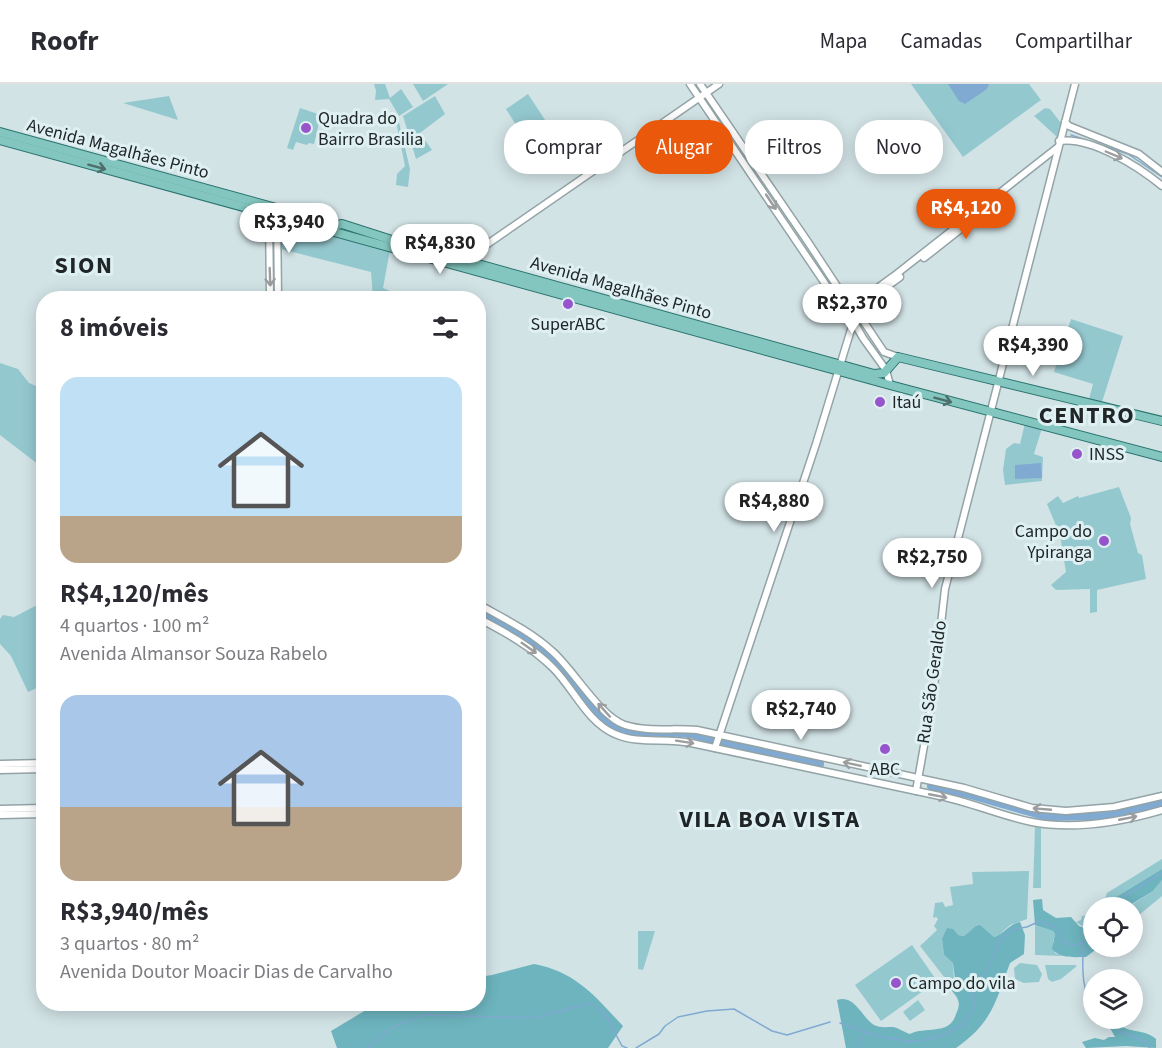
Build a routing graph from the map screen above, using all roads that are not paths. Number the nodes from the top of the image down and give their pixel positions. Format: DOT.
graph roads {
  1 [pos="690,84"];
  2 [pos="700,84"];
  3 [pos="720,84"];
  4 [pos="1075,84"];
  5 [pos="706,93"];
  6 [pos="700,98"];
  7 [pos="1065,122"];
  8 [pos="1077,129"];
  9 [pos="0,132"];
  10 [pos="0,140"];
  11 [pos="1073,141"];
  12 [pos="1058,147"];
  13 [pos="1162,172"];
  14 [pos="1162,186"];
  15 [pos="227,199"];
  16 [pos="273,211"];
  17 [pos="808,242"];
  18 [pos="801,247"];
  19 [pos="468,264"];
  20 [pos="270,291"];
  21 [pos="278,291"];
  22 [pos="855,317"];
  23 [pos="898,357"];
  24 [pos="840,368"];
  25 [pos="886,370"];
  26 [pos="997,381"];
  27 [pos="888,385"];
  28 [pos="989,412"];
  29 [pos="1162,421"];
  30 [pos="1162,457"];
  31 [pos="486,608"];
  32 [pos="486,622"];
  33 [pos="719,736"];
  34 [pos="716,747"];
  35 [pos="36,763"];
  36 [pos="0,764"];
  37 [pos="36,769"];
  38 [pos="0,770"];
  39 [pos="918,778"];
  40 [pos="916,791"];
  41 [pos="1162,796"];
  42 [pos="36,808"];
  43 [pos="0,809"];
  44 [pos="1162,810"];
  45 [pos="36,814"];
  46 [pos="0,815"];
  1 -- 6 [label="street"];
  2 -- 5 [label="street"];
  3 -- 5 [label="street"];
  4 -- 7 [label="street, Rua São Geraldo"];
  5 -- 6 [label="street"];
  5 -- 17 [label="street"];
  6 -- 18 [label="street, one-way"];
  6 -- 19 [label="street"];
  7 -- 8 [label="street"];
  7 -- 12 [label="street, Rua São Geraldo"];
  8 -- 11 [label="street"];
  8 -- 13 [label="street"];
  9 -- 15 [label="main road, Avenida Magalhães Pinto"];
  10 -- 15 [label="main road, Avenida Magalhães Pinto, one-way"];
  11 -- 12 [label="street"];
  11 -- 14 [label="street, one-way"];
  12 -- 22 [label="street"];
  12 -- 26 [label="street, Rua São Geraldo"];
  15 -- 16 [label="main road, Avenida Magalhães Pinto"];
  16 -- 19 [label="main road, Avenida Magalhães Pinto"];
  16 -- 19 [label="main road, Avenida Magalhães Pinto"];
  16 -- 20 [label="street, one-way"];
  16 -- 21 [label="street"];
  17 -- 18 [label="street"];
  17 -- 22 [label="street"];
  18 -- 22 [label="street"];
  19 -- 24 [label="main road, Avenida Magalhães Pinto"];
  22 -- 23 [label="street"];
  22 -- 24 [label="street"];
  22 -- 25 [label="street"];
  23 -- 25 [label="main road"];
  23 -- 26 [label="main road"];
  24 -- 25 [label="main road, Avenida Magalhães Pinto"];
  24 -- 27 [label="main road, Avenida Magalhães Pinto"];
  24 -- 33 [label="street"];
  25 -- 27 [label="street"];
  26 -- 28 [label="street, Rua São Geraldo"];
  26 -- 29 [label="main road"];
  27 -- 28 [label="main road, Avenida Magalhães Pinto, one-way"];
  28 -- 30 [label="main road, Avenida Magalhães Pinto"];
  28 -- 39 [label="street, Rua São Geraldo"];
  33 -- 31 [label="street, one-way"];
  32 -- 34 [label="street, one-way"];
  33 -- 34 [label="street"];
  39 -- 33 [label="street, one-way"];
  34 -- 40 [label="street"];
  35 -- 36 [label="street"];
  37 -- 38 [label="street"];
  39 -- 40 [label="street, Rua São Geraldo"];
  41 -- 39 [label="street, one-way"];
  40 -- 44 [label="street, one-way"];
  42 -- 43 [label="street"];
  45 -- 46 [label="street"];
}
